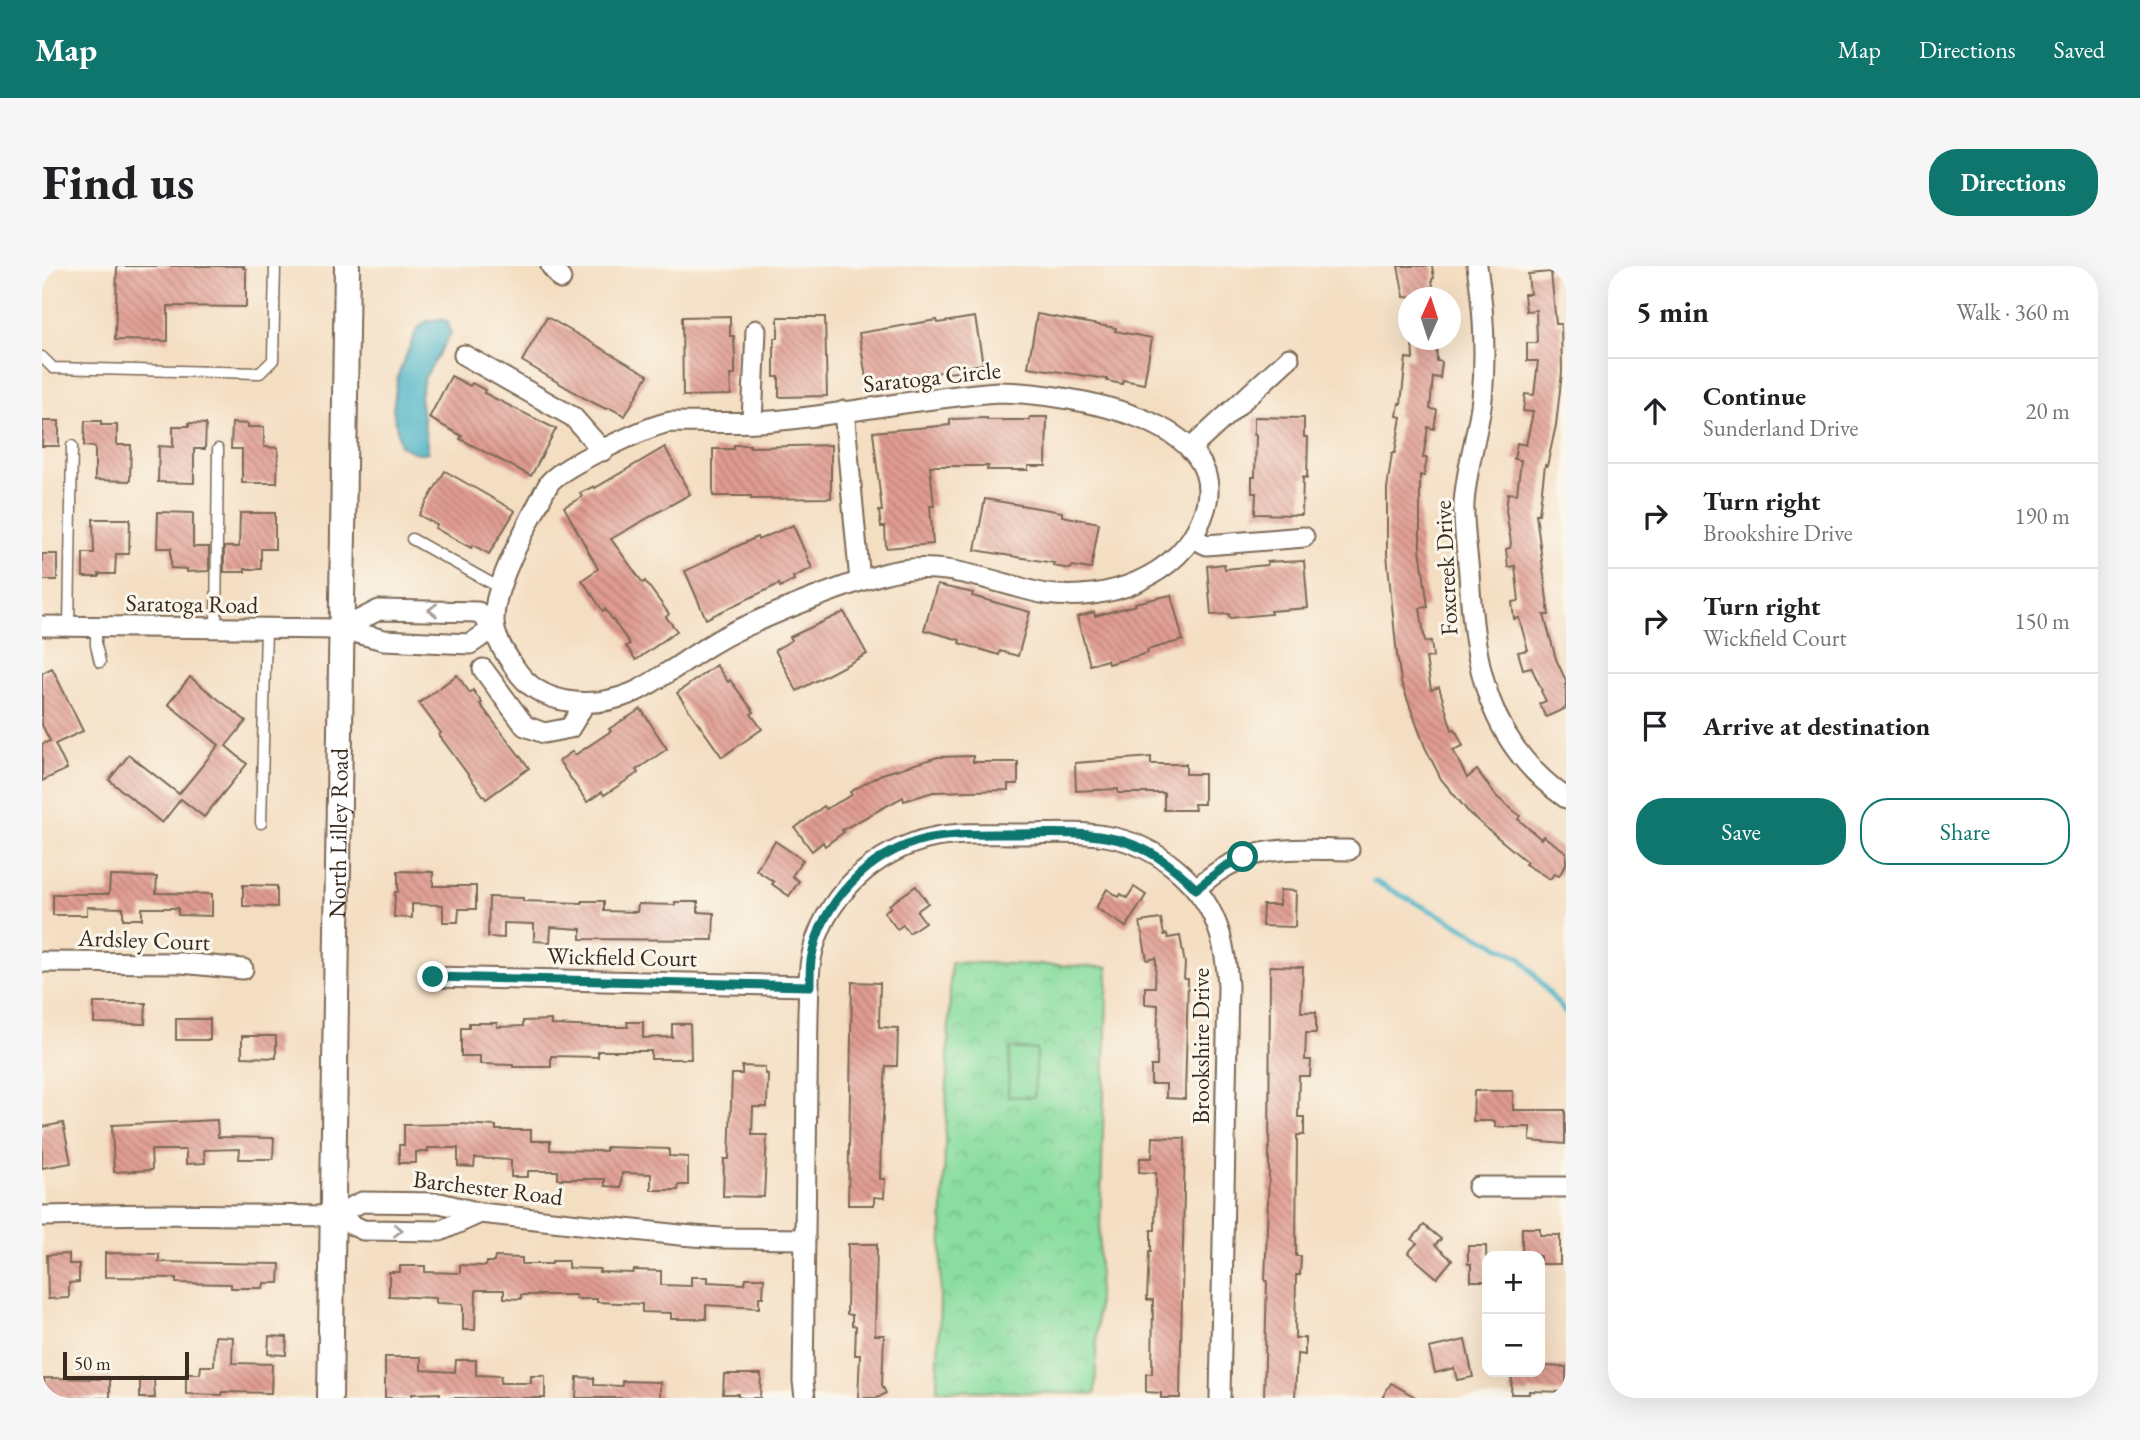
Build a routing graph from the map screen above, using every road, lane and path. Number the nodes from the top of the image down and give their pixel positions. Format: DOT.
graph roads {
  1 [pos="275,266"];
  2 [pos="346,266"];
  3 [pos="1477,266"];
  4 [pos="756,330"];
  5 [pos="464,355"];
  6 [pos="42,357"];
  7 [pos="1289,358"];
  8 [pos="844,411"];
  9 [pos="752,422"];
  10 [pos="72,446"];
  11 [pos="218,449"];
  12 [pos="1189,449"];
  13 [pos="603,450"];
  14 [pos="1304,537"];
  15 [pos="1192,538"];
  16 [pos="412,540"];
  17 [pos="860,581"];
  18 [pos="500,588"];
  19 [pos="42,626"];
  20 [pos="69,627"];
  21 [pos="96,627"];
  22 [pos="216,628"];
  23 [pos="494,628"];
  24 [pos="266,629"];
  25 [pos="341,629"];
  26 [pos="100,662"];
  27 [pos="483,669"];
  28 [pos="585,703"];
  29 [pos="1566,798"];
  30 [pos="261,822"];
  31 [pos="1349,850"];
  32 [pos="1196,889"];
  33 [pos="42,962"];
  34 [pos="243,969"];
  35 [pos="433,977"];
  36 [pos="810,986"];
  37 [pos="1478,1186"];
  38 [pos="1566,1187"];
  39 [pos="480,1213"];
  40 [pos="42,1216"];
  41 [pos="333,1216"];
  42 [pos="805,1239"];
  43 [pos="330,1398"];
  44 [pos="806,1398"];
  45 [pos="1220,1398"];
  1 -- 6 [label="lane"];
  2 -- 25 [label="street, North Lilley Road"];
  3 -- 29 [label="street, Foxcreek Drive"];
  4 -- 9 [label="street"];
  5 -- 13 [label="street"];
  7 -- 12 [label="street"];
  8 -- 9 [label="street, Saratoga Circle"];
  8 -- 12 [label="street, Saratoga Circle"];
  8 -- 17 [label="street, Saratoga Circle"];
  9 -- 13 [label="street, Saratoga Circle"];
  10 -- 20 [label="lane"];
  11 -- 22 [label="lane"];
  12 -- 15 [label="street, Saratoga Circle"];
  13 -- 18 [label="street, Saratoga Circle"];
  14 -- 15 [label="street"];
  15 -- 17 [label="street, Saratoga Circle"];
  16 -- 18 [label="lane"];
  17 -- 28 [label="street, Saratoga Circle"];
  18 -- 23 [label="street, Saratoga Circle"];
  19 -- 20 [label="street, Saratoga Road"];
  20 -- 21 [label="street, Saratoga Road"];
  21 -- 22 [label="street, Saratoga Road"];
  21 -- 26 [label="lane"];
  22 -- 24 [label="street, Saratoga Road"];
  23 -- 25 [label="street"];
  23 -- 25 [label="street, one-way"];
  23 -- 28 [label="street, Saratoga Circle"];
  24 -- 25 [label="street, Saratoga Road"];
  24 -- 30 [label="lane"];
  25 -- 41 [label="street, North Lilley Road"];
  27 -- 28 [label="street"];
  31 -- 32 [label="street"];
  32 -- 36 [label="street, Brookshire Drive"];
  32 -- 45 [label="street, Brookshire Drive"];
  33 -- 34 [label="street, Ardsley Court"];
  35 -- 36 [label="street, Wickfield Court"];
  36 -- 42 [label="street, Brookshire Drive"];
  37 -- 38 [label="street"];
  39 -- 41 [label="street, Barchester Road"];
  41 -- 39 [label="street, one-way"];
  39 -- 42 [label="street, Barchester Road"];
  40 -- 41 [label="street, Barchester Road"];
  41 -- 43 [label="street, North Lilley Road"];
  42 -- 44 [label="street, Brookshire Drive"];
}
